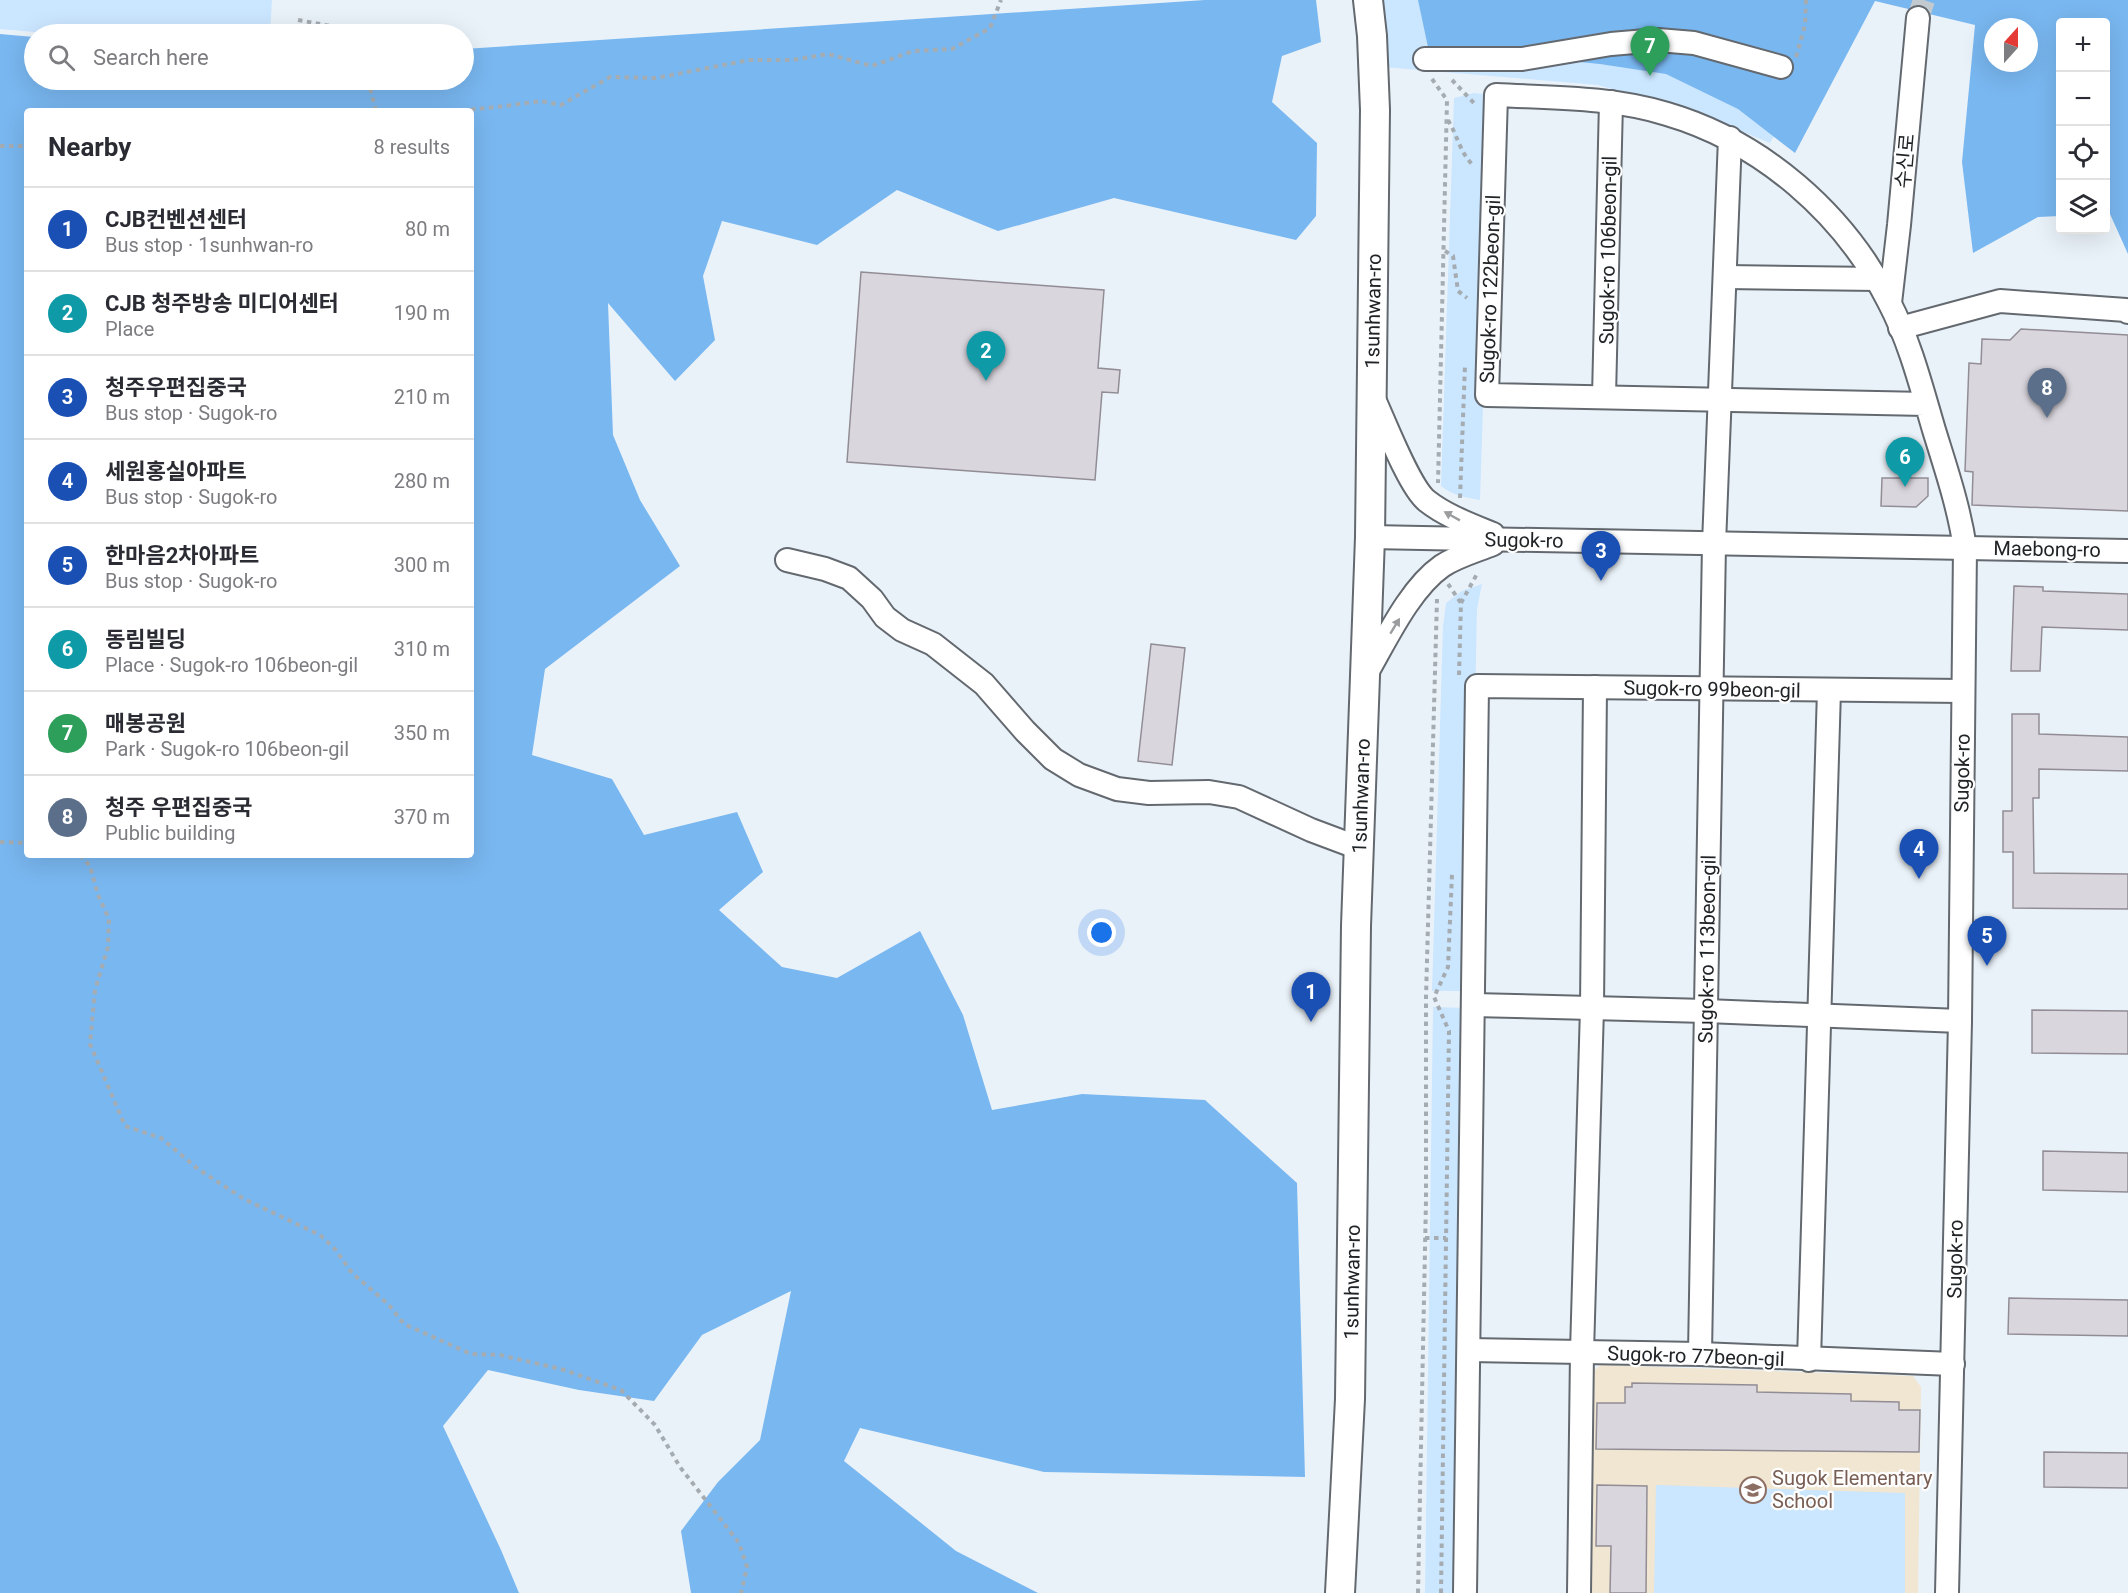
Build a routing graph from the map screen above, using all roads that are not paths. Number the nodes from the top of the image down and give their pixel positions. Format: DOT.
graph roads {
  1 [pos="1368,0"];
  2 [pos="1918,18"];
  3 [pos="1781,67"];
  4 [pos="1428,68"];
  5 [pos="1611,102"];
  6 [pos="1730,138"];
  7 [pos="1726,277"];
  8 [pos="1876,279"];
  9 [pos="1890,303"];
  10 [pos="2128,312"];
  11 [pos="1900,328"];
  12 [pos="1372,393"];
  13 [pos="1604,397"];
  14 [pos="1720,399"];
  15 [pos="1926,404"];
  16 [pos="1370,537"];
  17 [pos="1506,540"];
  18 [pos="1714,544"];
  19 [pos="1965,548"];
  20 [pos="2128,551"];
  21 [pos="787,560"];
  22 [pos="1365,676"];
  23 [pos="1595,687"];
  24 [pos="1712,689"];
  25 [pos="1829,690"];
  26 [pos="1963,691"];
  27 [pos="1359,848"];
  28 [pos="1473,1005"];
  29 [pos="1592,1008"];
  30 [pos="1706,1011"];
  31 [pos="1820,1016"];
  32 [pos="1960,1021"];
  33 [pos="1469,1350"];
  34 [pos="1582,1352"];
  35 [pos="1700,1354"];
  36 [pos="1809,1360"];
  37 [pos="1953,1364"];
  38 [pos="1340,1593"];
  39 [pos="1465,1593"];
  40 [pos="1580,1593"];
  41 [pos="1947,1593"];
  1 -- 12 [label="main road, 1sunhwan-ro"];
  2 -- 9 [label="street, 수신로"];
  3 -- 4 [label="street"];
  5 -- 6 [label="street"];
  5 -- 13 [label="street, Sugok-ro 106beon-gil"];
  5 -- 13 [label="street, Sugok-ro 122beon-gil"];
  6 -- 7 [label="street, Sugok-ro 113beon-gil"];
  6 -- 8 [label="street"];
  7 -- 8 [label="street"];
  7 -- 14 [label="street, Sugok-ro 113beon-gil"];
  8 -- 9 [label="street"];
  9 -- 11 [label="street"];
  10 -- 11 [label="street"];
  11 -- 15 [label="street"];
  12 -- 16 [label="main road, 1sunhwan-ro"];
  17 -- 12 [label="street, one-way"];
  13 -- 14 [label="street, Sugok-ro 122beon-gil"];
  14 -- 15 [label="street, Sugok-ro 122beon-gil"];
  14 -- 18 [label="street, Sugok-ro 113beon-gil"];
  15 -- 19 [label="street"];
  16 -- 17 [label="street, Sugok-ro"];
  16 -- 22 [label="main road, 1sunhwan-ro"];
  17 -- 18 [label="street, Sugok-ro"];
  22 -- 17 [label="street, one-way"];
  18 -- 19 [label="street, Sugok-ro"];
  18 -- 24 [label="street, Sugok-ro 113beon-gil"];
  19 -- 20 [label="street, Maebong-ro"];
  19 -- 26 [label="street, Sugok-ro"];
  21 -- 27 [label="street"];
  22 -- 27 [label="main road, 1sunhwan-ro"];
  23 -- 24 [label="street, Sugok-ro 99beon-gil"];
  23 -- 28 [label="street, Sugok-ro 99beon-gil"];
  23 -- 29 [label="street, Sugok-ro 99beon-gil"];
  24 -- 25 [label="street, Sugok-ro 99beon-gil"];
  24 -- 30 [label="street, Sugok-ro 113beon-gil"];
  25 -- 26 [label="street, Sugok-ro 99beon-gil"];
  25 -- 31 [label="street, Sugok-ro 99beon-gil"];
  26 -- 32 [label="street, Sugok-ro"];
  27 -- 38 [label="main road, 1sunhwan-ro"];
  28 -- 29 [label="street"];
  28 -- 33 [label="street"];
  29 -- 30 [label="street"];
  29 -- 34 [label="street, Sugok-ro 77beon-gil"];
  30 -- 31 [label="street"];
  30 -- 35 [label="street, Sugok-ro 113beon-gil"];
  31 -- 32 [label="street"];
  31 -- 36 [label="street, Sugok-ro 77beon-gil"];
  32 -- 37 [label="street, Sugok-ro"];
  33 -- 34 [label="street, Sugok-ro 77beon-gil"];
  33 -- 39 [label="street"];
  34 -- 35 [label="street, Sugok-ro 77beon-gil"];
  34 -- 40 [label="street, Sugok-ro 77beon-gil"];
  35 -- 36 [label="street, Sugok-ro 77beon-gil"];
  36 -- 37 [label="street, Sugok-ro 77beon-gil"];
  37 -- 41 [label="street, Sugok-ro"];
}
